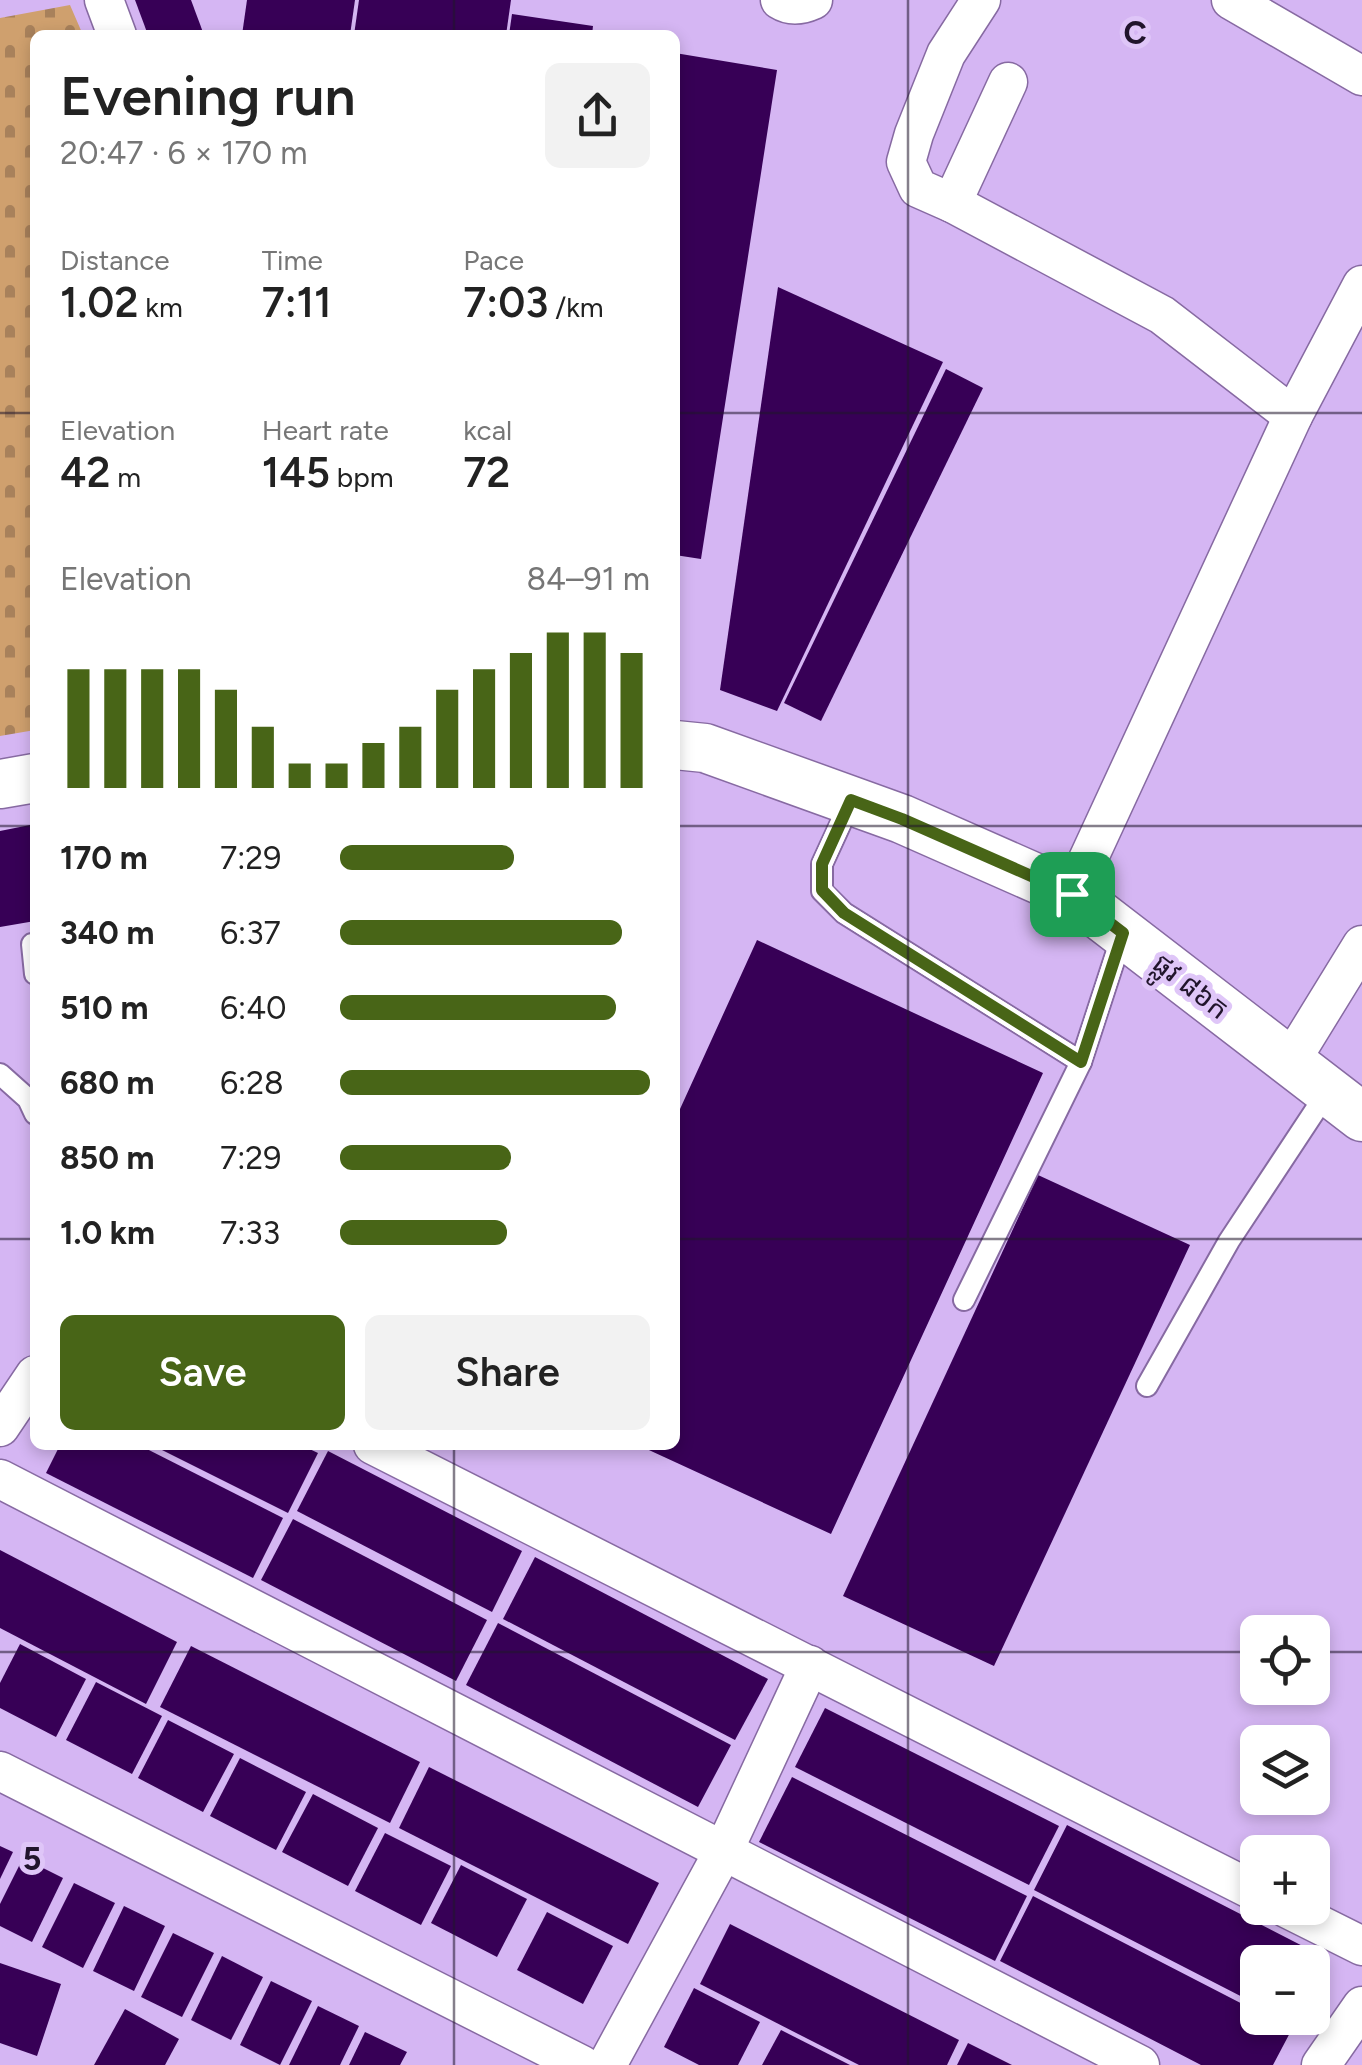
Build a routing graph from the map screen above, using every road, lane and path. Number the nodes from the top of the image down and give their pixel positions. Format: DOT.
graph roads {
  1 [pos="104,0"];
  2 [pos="780,0"];
  3 [pos="813,0"];
  4 [pos="981,0"];
  5 [pos="1231,0"];
  6 [pos="115,30"];
  7 [pos="1362,76"];
  8 [pos="1008,82"];
  9 [pos="952,203"];
  10 [pos="1362,285"];
  11 [pos="1294,416"];
  12 [pos="680,746"];
  13 [pos="30,779"];
  14 [pos="0,784"];
  15 [pos="851,800"];
  16 [pos="1072,894"];
  17 [pos="1123,933"];
  18 [pos="1362,945"];
  19 [pos="1081,1062"];
  20 [pos="1290,1062"];
  21 [pos="0,1074"];
  22 [pos="30,1103"];
  23 [pos="1345,1104"];
  24 [pos="964,1300"];
  25 [pos="30,1383"];
  26 [pos="1147,1386"];
  27 [pos="0,1428"];
  28 [pos="383,1450"];
  29 [pos="0,1480"];
  30 [pos="810,1665"];
  31 [pos="0,1771"];
  32 [pos="723,1852"];
  33 [pos="1240,1884"];
  34 [pos="1320,1925"];
  35 [pos="1362,1946"];
  36 [pos="1362,2006"];
  37 [pos="582,2065"];
  38 [pos="607,2065"];
  39 [pos="1140,2065"];
  40 [pos="1321,2065"];
  1 -- 6 [label="street"];
  2 -- 3 [label="street"];
  4 -- 9 [label="street"];
  5 -- 7 [label="street"];
  8 -- 9 [label="street"];
  9 -- 11 [label="street"];
  10 -- 11 [label="street"];
  11 -- 16 [label="street"];
  12 -- 15 [label="street, ផ្លូវ ៨៦ក"];
  13 -- 14 [label="street"];
  15 -- 16 [label="street, ផ្លូវ ៨៦ក"];
  15 -- 19 [label="lane"];
  16 -- 17 [label="street, ផ្លូវ ៨៦ក"];
  17 -- 19 [label="lane"];
  17 -- 20 [label="street, ផ្លូវ ៨៦ក"];
  18 -- 20 [label="street"];
  19 -- 24 [label="lane"];
  20 -- 23 [label="street, ផ្លូវ ៨៦ក"];
  21 -- 22 [label="lane"];
  23 -- 26 [label="lane"];
  25 -- 27 [label="street"];
  28 -- 30 [label="street"];
  29 -- 32 [label="street"];
  30 -- 32 [label="street"];
  30 -- 33 [label="street"];
  31 -- 37 [label="street"];
  32 -- 38 [label="street"];
  32 -- 39 [label="street"];
  34 -- 35 [label="street"];
  36 -- 40 [label="street"];
}
